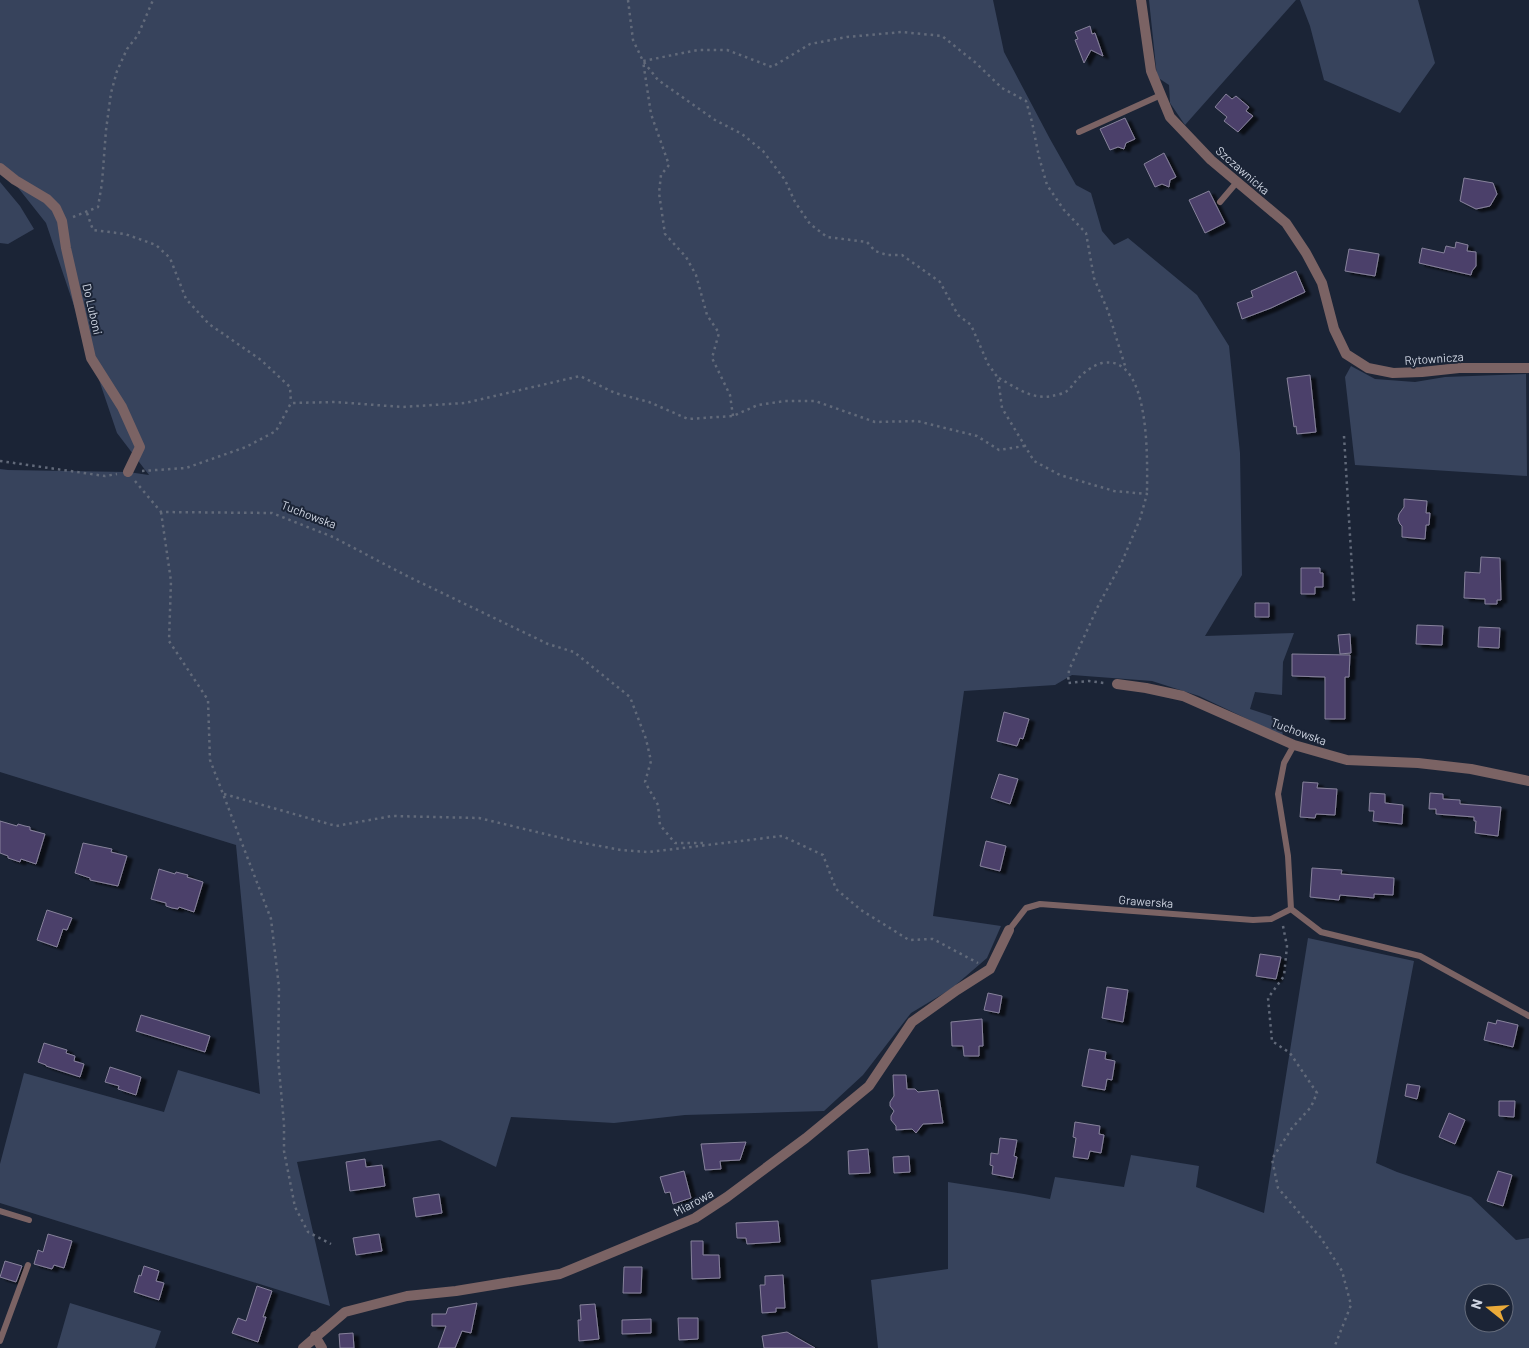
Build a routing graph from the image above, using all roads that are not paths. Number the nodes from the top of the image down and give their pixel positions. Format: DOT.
graph roads {
  1 [pos="1141,0"];
  2 [pos="1161,95"];
  3 [pos="1079,132"];
  4 [pos="0,168"];
  5 [pos="1237,182"];
  6 [pos="1220,202"];
  7 [pos="1346,354"];
  8 [pos="1529,368"];
  9 [pos="128,472"];
  10 [pos="1117,684"];
  11 [pos="1294,745"];
  12 [pos="1529,781"];
  13 [pos="1291,909"];
  14 [pos="1009,930"];
  15 [pos="1529,1016"];
  16 [pos="0,1211"];
  17 [pos="28,1220"];
  18 [pos="28,1265"];
  19 [pos="315,1336"];
  20 [pos="0,1341"];
  21 [pos="303,1348"];
  22 [pos="322,1348"];
  1 -- 2 [label="street, Szczawnicka"];
  2 -- 3 [label="lane"];
  2 -- 5 [label="street, Szczawnicka"];
  4 -- 9 [label="street, Do Luboni"];
  5 -- 6 [label="lane"];
  5 -- 7 [label="street, Szczawnicka"];
  7 -- 8 [label="street, Rytownicza"];
  10 -- 11 [label="street, Tuchowska"];
  11 -- 12 [label="street, Tuchowska"];
  11 -- 13 [label="lane"];
  13 -- 14 [label="lane, Grawerska"];
  13 -- 15 [label="lane"];
  14 -- 19 [label="street, Miarowa"];
  16 -- 17 [label="lane"];
  18 -- 20 [label="lane"];
  19 -- 21 [label="street, Miarowa"];
  19 -- 22 [label="street"];
}
